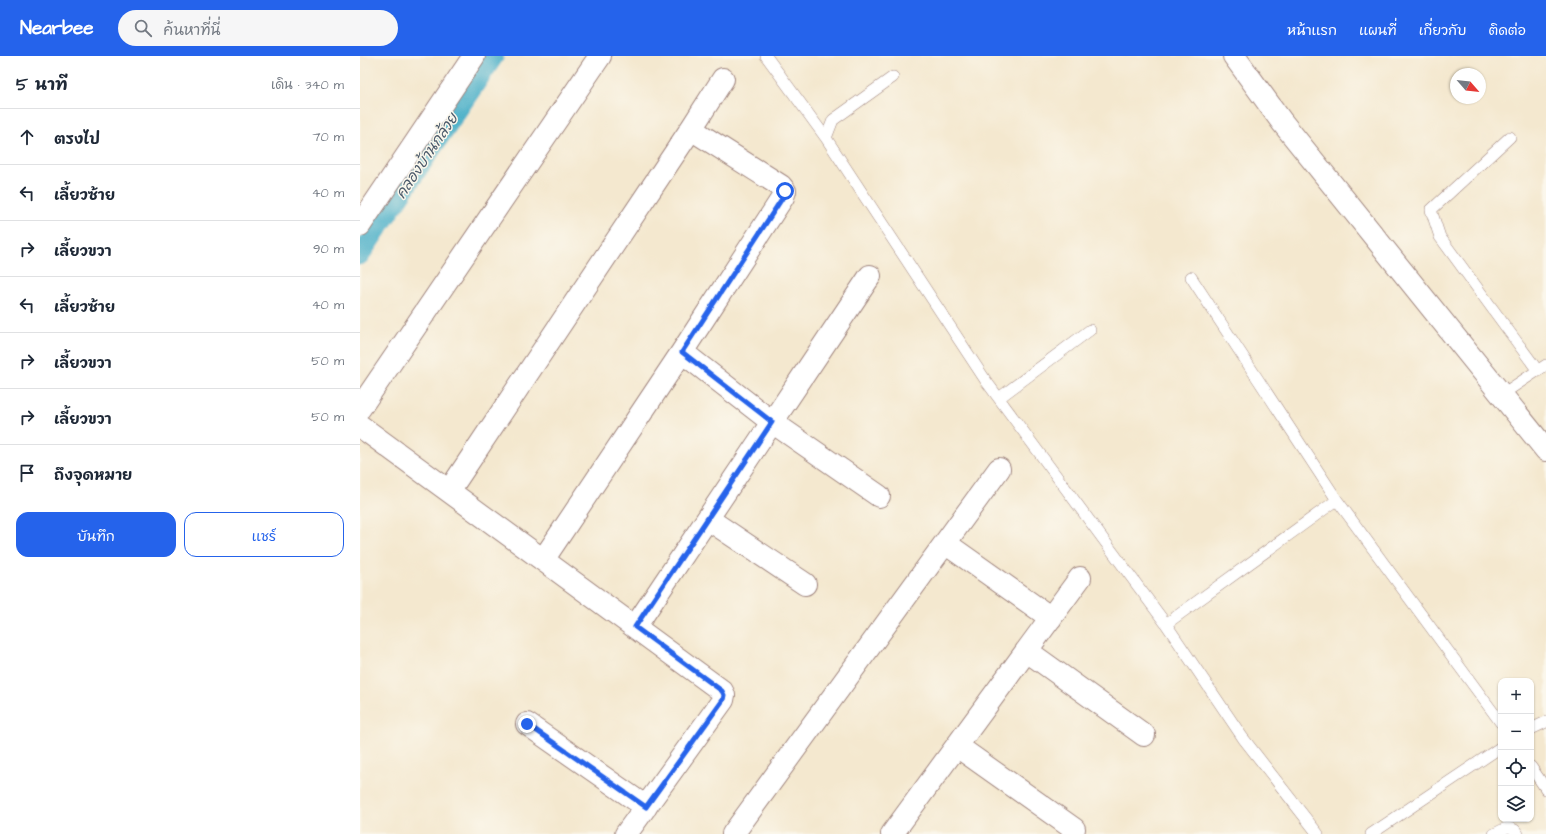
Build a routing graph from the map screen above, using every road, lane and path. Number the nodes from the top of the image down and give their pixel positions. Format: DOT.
graph roads {
  1 [pos="474,56"];
  2 [pos="600,56"];
  3 [pos="766,56"];
  4 [pos="1234,56"];
  5 [pos="894,77"];
  6 [pos="723,79"];
  7 [pos="691,129"];
  8 [pos="1510,137"];
  9 [pos="826,138"];
  10 [pos="360,225"];
  11 [pos="870,276"];
  12 [pos="1191,277"];
  13 [pos="1090,330"];
  14 [pos="682,352"];
  15 [pos="1542,368"];
  16 [pos="1501,395"];
  17 [pos="999,398"];
  18 [pos="360,408"];
  19 [pos="772,422"];
  20 [pos="360,426"];
  21 [pos="1546,450"];
  22 [pos="999,469"];
  23 [pos="449,492"];
  24 [pos="879,496"];
  25 [pos="1337,500"];
  26 [pos="708,518"];
  27 [pos="945,543"];
  28 [pos="543,560"];
  29 [pos="1080,578"];
  30 [pos="805,584"];
  31 [pos="1051,618"];
  32 [pos="1166,624"];
  33 [pos="635,627"];
  34 [pos="1027,651"];
  35 [pos="1498,719"];
  36 [pos="1546,722"];
  37 [pos="527,724"];
  38 [pos="1534,728"];
  39 [pos="1144,735"];
  40 [pos="957,746"];
  41 [pos="1498,749"];
  42 [pos="1534,771"];
  43 [pos="1546,789"];
  44 [pos="646,807"];
  45 [pos="1074,829"];
  46 [pos="626,834"];
  47 [pos="733,834"];
  48 [pos="892,834"];
  49 [pos="1318,834"];
  50 [pos="1371,834"];
  51 [pos="1494,834"];
  52 [pos="1518,834"];
  1 -- 10 [label="street"];
  2 -- 18 [label="street"];
  3 -- 9 [label="lane"];
  4 -- 16 [label="street"];
  5 -- 9 [label="lane"];
  6 -- 7 [label="street"];
  7 -- 14 [label="street"];
  7 -- 23 [label="street"];
  8 -- 15 [label="lane"];
  9 -- 17 [label="lane"];
  11 -- 19 [label="street"];
  12 -- 25 [label="lane"];
  13 -- 17 [label="lane"];
  14 -- 19 [label="street"];
  14 -- 28 [label="street"];
  15 -- 16 [label="lane"];
  16 -- 21 [label="street"];
  17 -- 32 [label="lane"];
  19 -- 24 [label="street"];
  19 -- 26 [label="street"];
  20 -- 23 [label="street"];
  22 -- 27 [label="street"];
  23 -- 28 [label="street"];
  25 -- 32 [label="lane"];
  25 -- 35 [label="lane"];
  26 -- 30 [label="street"];
  26 -- 33 [label="street"];
  27 -- 31 [label="street"];
  27 -- 47 [label="street"];
  28 -- 33 [label="street"];
  29 -- 31 [label="street"];
  31 -- 34 [label="street"];
  32 -- 49 [label="lane"];
  33 -- 44 [label="street"];
  34 -- 39 [label="street"];
  34 -- 40 [label="street"];
  36 -- 38 [label="lane"];
  37 -- 44 [label="street"];
  40 -- 45 [label="street"];
  40 -- 48 [label="street"];
  41 -- 50 [label="lane"];
  42 -- 43 [label="lane"];
  44 -- 46 [label="street"];
  51 -- 52 [label="lane"];
}
